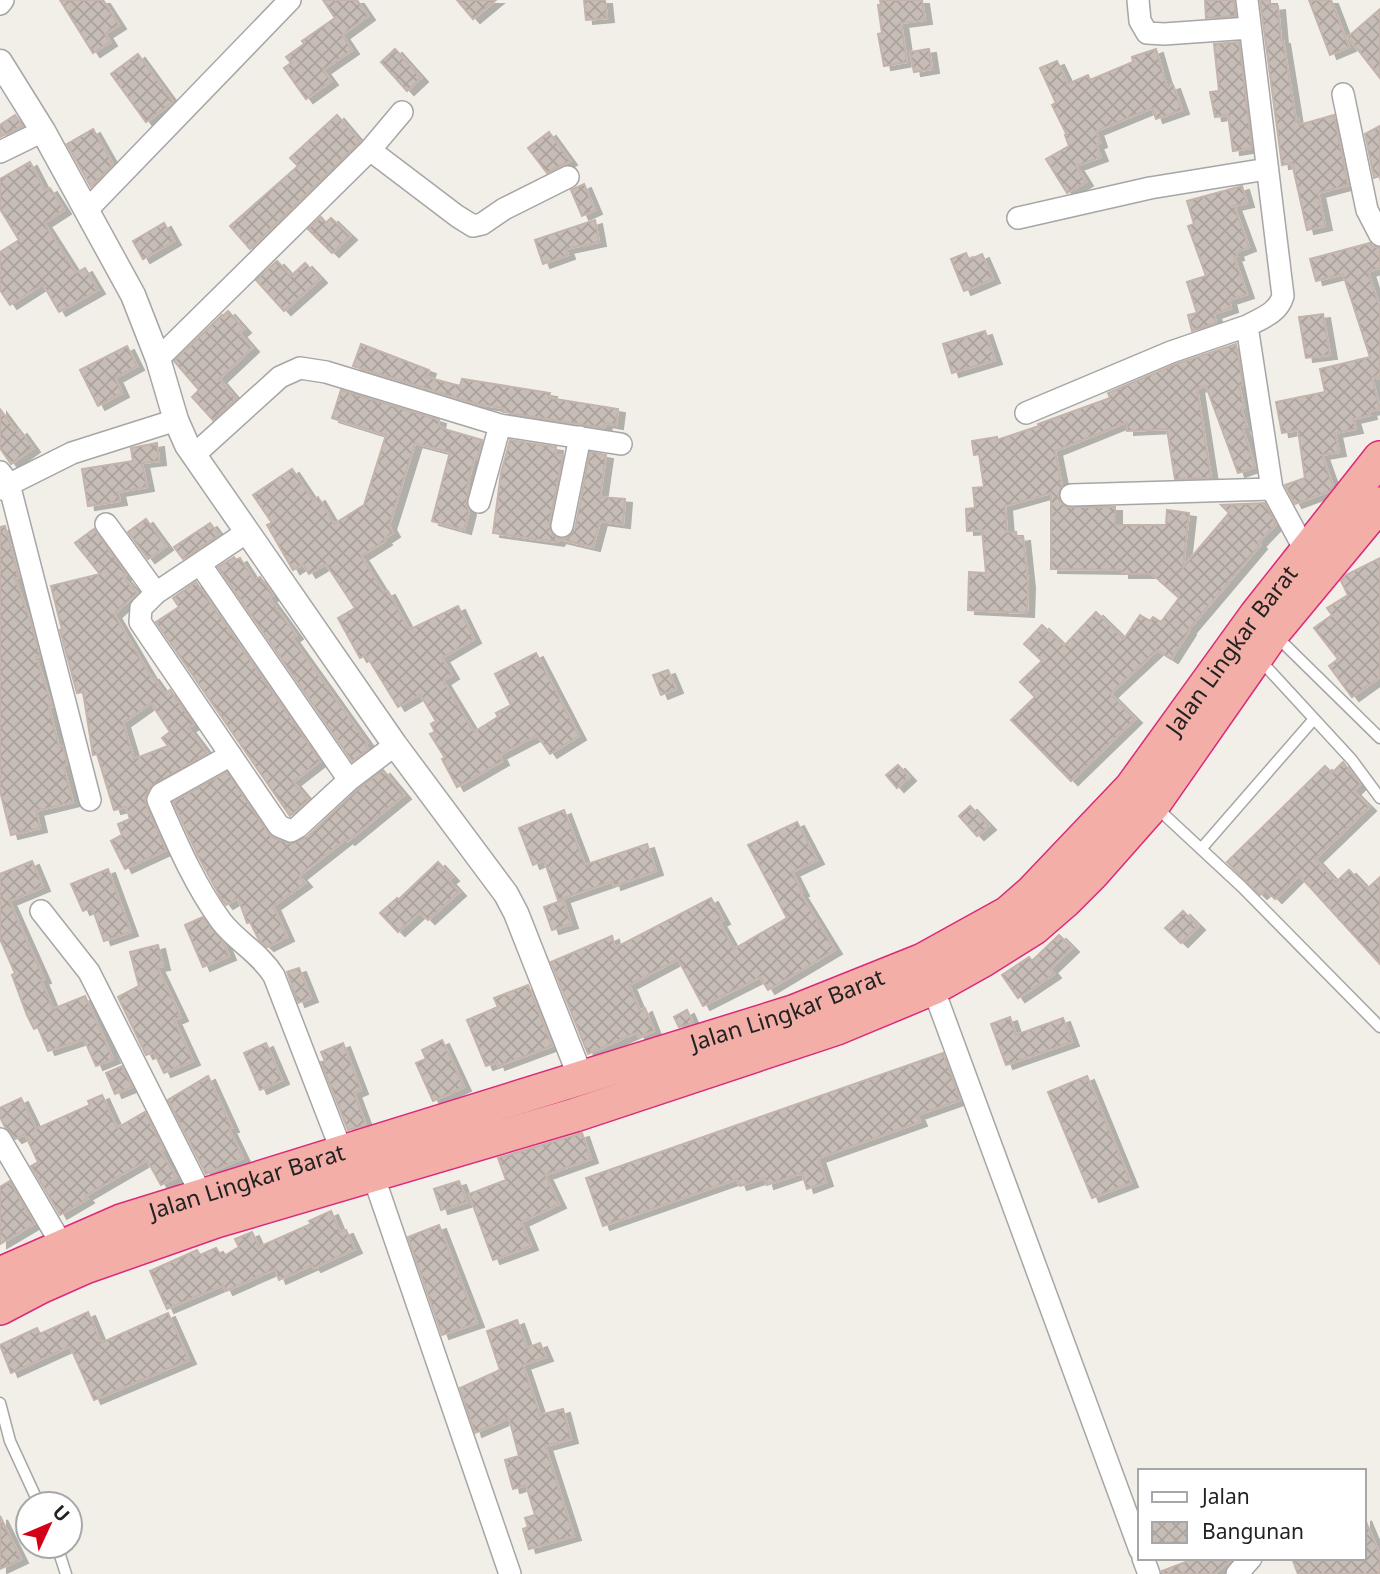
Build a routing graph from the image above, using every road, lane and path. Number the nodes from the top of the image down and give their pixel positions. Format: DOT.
graph roads {
  1 [pos="290,0"];
  2 [pos="1138,0"];
  3 [pos="1247,0"];
  4 [pos="1250,28"];
  5 [pos="0,62"];
  6 [pos="1343,94"];
  7 [pos="402,112"];
  8 [pos="43,131"];
  9 [pos="370,150"];
  10 [pos="0,152"];
  11 [pos="1267,169"];
  12 [pos="568,177"];
  13 [pos="87,210"];
  14 [pos="1018,218"];
  15 [pos="1380,235"];
  16 [pos="1247,326"];
  17 [pos="158,359"];
  18 [pos="1026,413"];
  19 [pos="176,420"];
  20 [pos="500,425"];
  21 [pos="580,437"];
  22 [pos="621,444"];
  23 [pos="194,455"];
  24 [pos="1380,458"];
  25 [pos="3,482"];
  26 [pos="1272,489"];
  27 [pos="1071,495"];
  28 [pos="479,502"];
  29 [pos="1380,504"];
  30 [pos="106,524"];
  31 [pos="562,526"];
  32 [pos="247,532"];
  33 [pos="1306,552"];
  34 [pos="200,564"];
  35 [pos="156,593"];
  36 [pos="1256,636"];
  37 [pos="1314,719"];
  38 [pos="1380,738"];
  39 [pos="395,746"];
  40 [pos="231,755"];
  41 [pos="349,780"];
  42 [pos="1142,796"];
  43 [pos="1380,798"];
  44 [pos="90,800"];
  45 [pos="1201,849"];
  46 [pos="41,911"];
  47 [pos="933,988"];
  48 [pos="1380,1027"];
  49 [pos="581,1078"];
  50 [pos="524,1095"];
  51 [pos="488,1123"];
  52 [pos="534,1127"];
  53 [pos="0,1139"];
  54 [pos="342,1152"];
  55 [pos="373,1175"];
  56 [pos="202,1196"];
  57 [pos="62,1245"];
  58 [pos="0,1274"];
  59 [pos="0,1308"];
  60 [pos="0,1403"];
  61 [pos="33,1490"];
  62 [pos="1138,1544"];
  63 [pos="1249,1560"];
  64 [pos="510,1574"];
  65 [pos="1237,1574"];
  1 -- 13 [label="street"];
  2 -- 4 [label="street"];
  3 -- 4 [label="street"];
  4 -- 11 [label="street"];
  5 -- 8 [label="street"];
  6 -- 15 [label="street"];
  7 -- 9 [label="street"];
  8 -- 10 [label="street"];
  8 -- 13 [label="street"];
  9 -- 12 [label="street"];
  9 -- 17 [label="street"];
  11 -- 14 [label="street"];
  11 -- 16 [label="street"];
  13 -- 17 [label="street"];
  16 -- 18 [label="street"];
  16 -- 26 [label="street"];
  17 -- 19 [label="street"];
  19 -- 23 [label="street"];
  19 -- 25 [label="street"];
  20 -- 21 [label="street"];
  20 -- 23 [label="street"];
  20 -- 28 [label="street"];
  21 -- 22 [label="street"];
  21 -- 31 [label="street"];
  23 -- 32 [label="street"];
  24 -- 33 [label="highway, Jalan Lingkar Barat"];
  25 -- 44 [label="street"];
  26 -- 27 [label="street"];
  26 -- 33 [label="street"];
  29 -- 36 [label="highway, Jalan Lingkar Barat"];
  30 -- 35 [label="street"];
  32 -- 34 [label="street"];
  32 -- 39 [label="street"];
  33 -- 36 [label="highway, Jalan Lingkar Barat"];
  34 -- 35 [label="street"];
  34 -- 41 [label="street"];
  35 -- 40 [label="street"];
  36 -- 37 [label="lane"];
  36 -- 38 [label="lane"];
  36 -- 42 [label="highway, Jalan Lingkar Barat"];
  37 -- 43 [label="lane"];
  37 -- 45 [label="lane"];
  39 -- 41 [label="street"];
  39 -- 49 [label="street"];
  40 -- 41 [label="street"];
  40 -- 54 [label="street"];
  42 -- 45 [label="lane"];
  42 -- 47 [label="highway, Jalan Lingkar Barat"];
  42 -- 49 [label="highway, Jalan Lingkar Barat"];
  45 -- 48 [label="lane"];
  46 -- 56 [label="street"];
  47 -- 52 [label="highway, Jalan Lingkar Barat"];
  47 -- 62 [label="street"];
  49 -- 50 [label="highway, Jalan Lingkar Barat"];
  50 -- 51 [label="highway, Jalan Lingkar Barat"];
  50 -- 52 [label="highway"];
  51 -- 52 [label="highway, Jalan Lingkar Barat"];
  51 -- 54 [label="highway, Jalan Lingkar Barat"];
  51 -- 55 [label="highway, Jalan Lingkar Barat"];
  53 -- 57 [label="street"];
  54 -- 56 [label="highway, Jalan Lingkar Barat"];
  55 -- 59 [label="highway, Jalan Lingkar Barat"];
  55 -- 64 [label="street"];
  56 -- 57 [label="highway, Jalan Lingkar Barat"];
  57 -- 58 [label="highway, Jalan Lingkar Barat"];
  60 -- 61 [label="lane"];
  63 -- 65 [label="street"];
}
